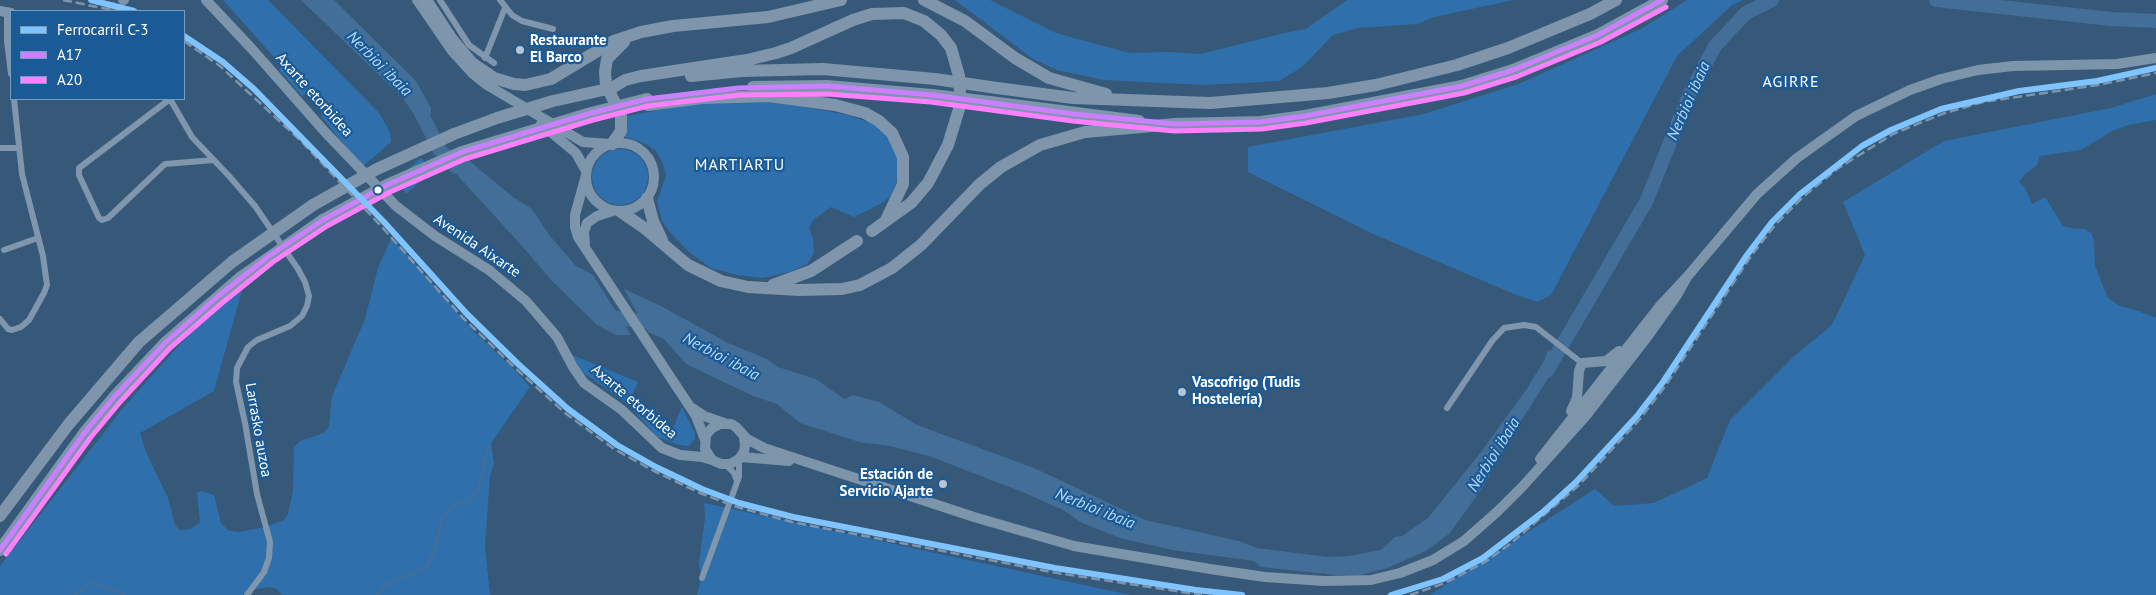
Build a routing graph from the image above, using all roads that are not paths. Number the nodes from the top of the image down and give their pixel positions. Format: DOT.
graph roads {
  1 [pos="206,0"];
  2 [pos="417,0"];
  3 [pos="426,0"];
  4 [pos="440,0"];
  5 [pos="500,0"];
  6 [pos="841,0"];
  7 [pos="924,0"];
  8 [pos="1616,0"];
  9 [pos="1662,0"];
  10 [pos="505,8"];
  11 [pos="6,12"];
  12 [pos="552,30"];
  13 [pos="634,35"];
  14 [pos="485,58"];
  15 [pos="2156,58"];
  16 [pos="494,63"];
  17 [pos="10,66"];
  18 [pos="642,79"];
  19 [pos="14,100"];
  20 [pos="169,100"];
  21 [pos="171,100"];
  22 [pos="1133,101"];
  23 [pos="647,102"];
  24 [pos="518,104"];
  25 [pos="1175,124"];
  26 [pos="611,144"];
  27 [pos="0,148"];
  28 [pos="18,148"];
  29 [pos="214,160"];
  30 [pos="586,173"];
  31 [pos="647,198"];
  32 [pos="401,210"];
  33 [pos="617,211"];
  34 [pos="38,238"];
  35 [pos="857,241"];
  36 [pos="664,244"];
  37 [pos="4,250"];
  38 [pos="589,255"];
  39 [pos="1687,277"];
  40 [pos="763,288"];
  41 [pos="1659,306"];
  42 [pos="0,319"];
  43 [pos="1644,341"];
  44 [pos="568,359"];
  45 [pos="1587,363"];
  46 [pos="1579,377"];
  47 [pos="1601,382"];
  48 [pos="683,398"];
  49 [pos="1447,408"];
  50 [pos="725,424"];
  51 [pos="744,436"];
  52 [pos="705,442"];
  53 [pos="1562,443"];
  54 [pos="689,456"];
  55 [pos="740,458"];
  56 [pos="712,460"];
  57 [pos="726,464"];
  58 [pos="1535,465"];
  59 [pos="817,466"];
  60 [pos="736,485"];
  61 [pos="1516,492"];
  62 [pos="0,516"];
  63 [pos="0,550"];
  64 [pos="702,578"];
  65 [pos="247,595"];
  1 -- 32 [label="main road, Axarte etorbidea"];
  2 -- 24 [label="main road"];
  3 -- 13 [label="highway"];
  4 -- 14 [label="street"];
  5 -- 10 [label="street"];
  6 -- 13 [label="highway"];
  7 -- 22 [label="highway"];
  8 -- 22 [label="highway"];
  9 -- 25 [label="highway"];
  10 -- 12 [label="street"];
  10 -- 14 [label="street"];
  11 -- 17 [label="street"];
  13 -- 26 [label="highway"];
  14 -- 16 [label="street"];
  15 -- 39 [label="main road"];
  18 -- 22 [label="highway, bridge"];
  18 -- 23 [label="highway"];
  18 -- 62 [label="highway, bridge"];
  19 -- 28 [label="street"];
  20 -- 29 [label="street"];
  21 -- 29 [label="street"];
  23 -- 25 [label="highway, bridge"];
  23 -- 63 [label="highway, bridge"];
  24 -- 26 [label="main road"];
  24 -- 30 [label="main road"];
  25 -- 40 [label="highway"];
  26 -- 30 [label="main road"];
  26 -- 31 [label="main road"];
  27 -- 28 [label="street"];
  28 -- 34 [label="street"];
  29 -- 65 [label="street, Larrasko auzoa, bridge"];
  30 -- 33 [label="main road"];
  30 -- 38 [label="main road"];
  31 -- 33 [label="main road"];
  31 -- 36 [label="highway"];
  32 -- 44 [label="main road, Avenida Aixarte"];
  33 -- 36 [label="highway"];
  33 -- 38 [label="main road"];
  34 -- 37 [label="street"];
  34 -- 42 [label="street"];
  35 -- 40 [label="highway"];
  36 -- 40 [label="highway"];
  38 -- 48 [label="main road"];
  39 -- 41 [label="main road"];
  39 -- 43 [label="main road"];
  41 -- 45 [label="main road"];
  41 -- 47 [label="main road"];
  43 -- 47 [label="main road"];
  43 -- 53 [label="main road"];
  44 -- 54 [label="main road, Axarte etorbidea"];
  45 -- 46 [label="main road"];
  45 -- 47 [label="main road"];
  45 -- 49 [label="street"];
  46 -- 47 [label="main road"];
  46 -- 58 [label="main road"];
  47 -- 53 [label="main road"];
  47 -- 58 [label="main road"];
  48 -- 50 [label="main road"];
  48 -- 52 [label="main road"];
  50 -- 51 [label="main road"];
  50 -- 52 [label="main road"];
  51 -- 55 [label="main road"];
  51 -- 59 [label="main road"];
  52 -- 54 [label="main road"];
  52 -- 56 [label="main road"];
  53 -- 61 [label="main road"];
  54 -- 56 [label="main road"];
  55 -- 57 [label="main road"];
  55 -- 59 [label="main road"];
  55 -- 60 [label="street"];
  56 -- 57 [label="main road"];
  57 -- 60 [label="street"];
  58 -- 61 [label="main road"];
  59 -- 61 [label="main road"];
  60 -- 64 [label="street"];
}
